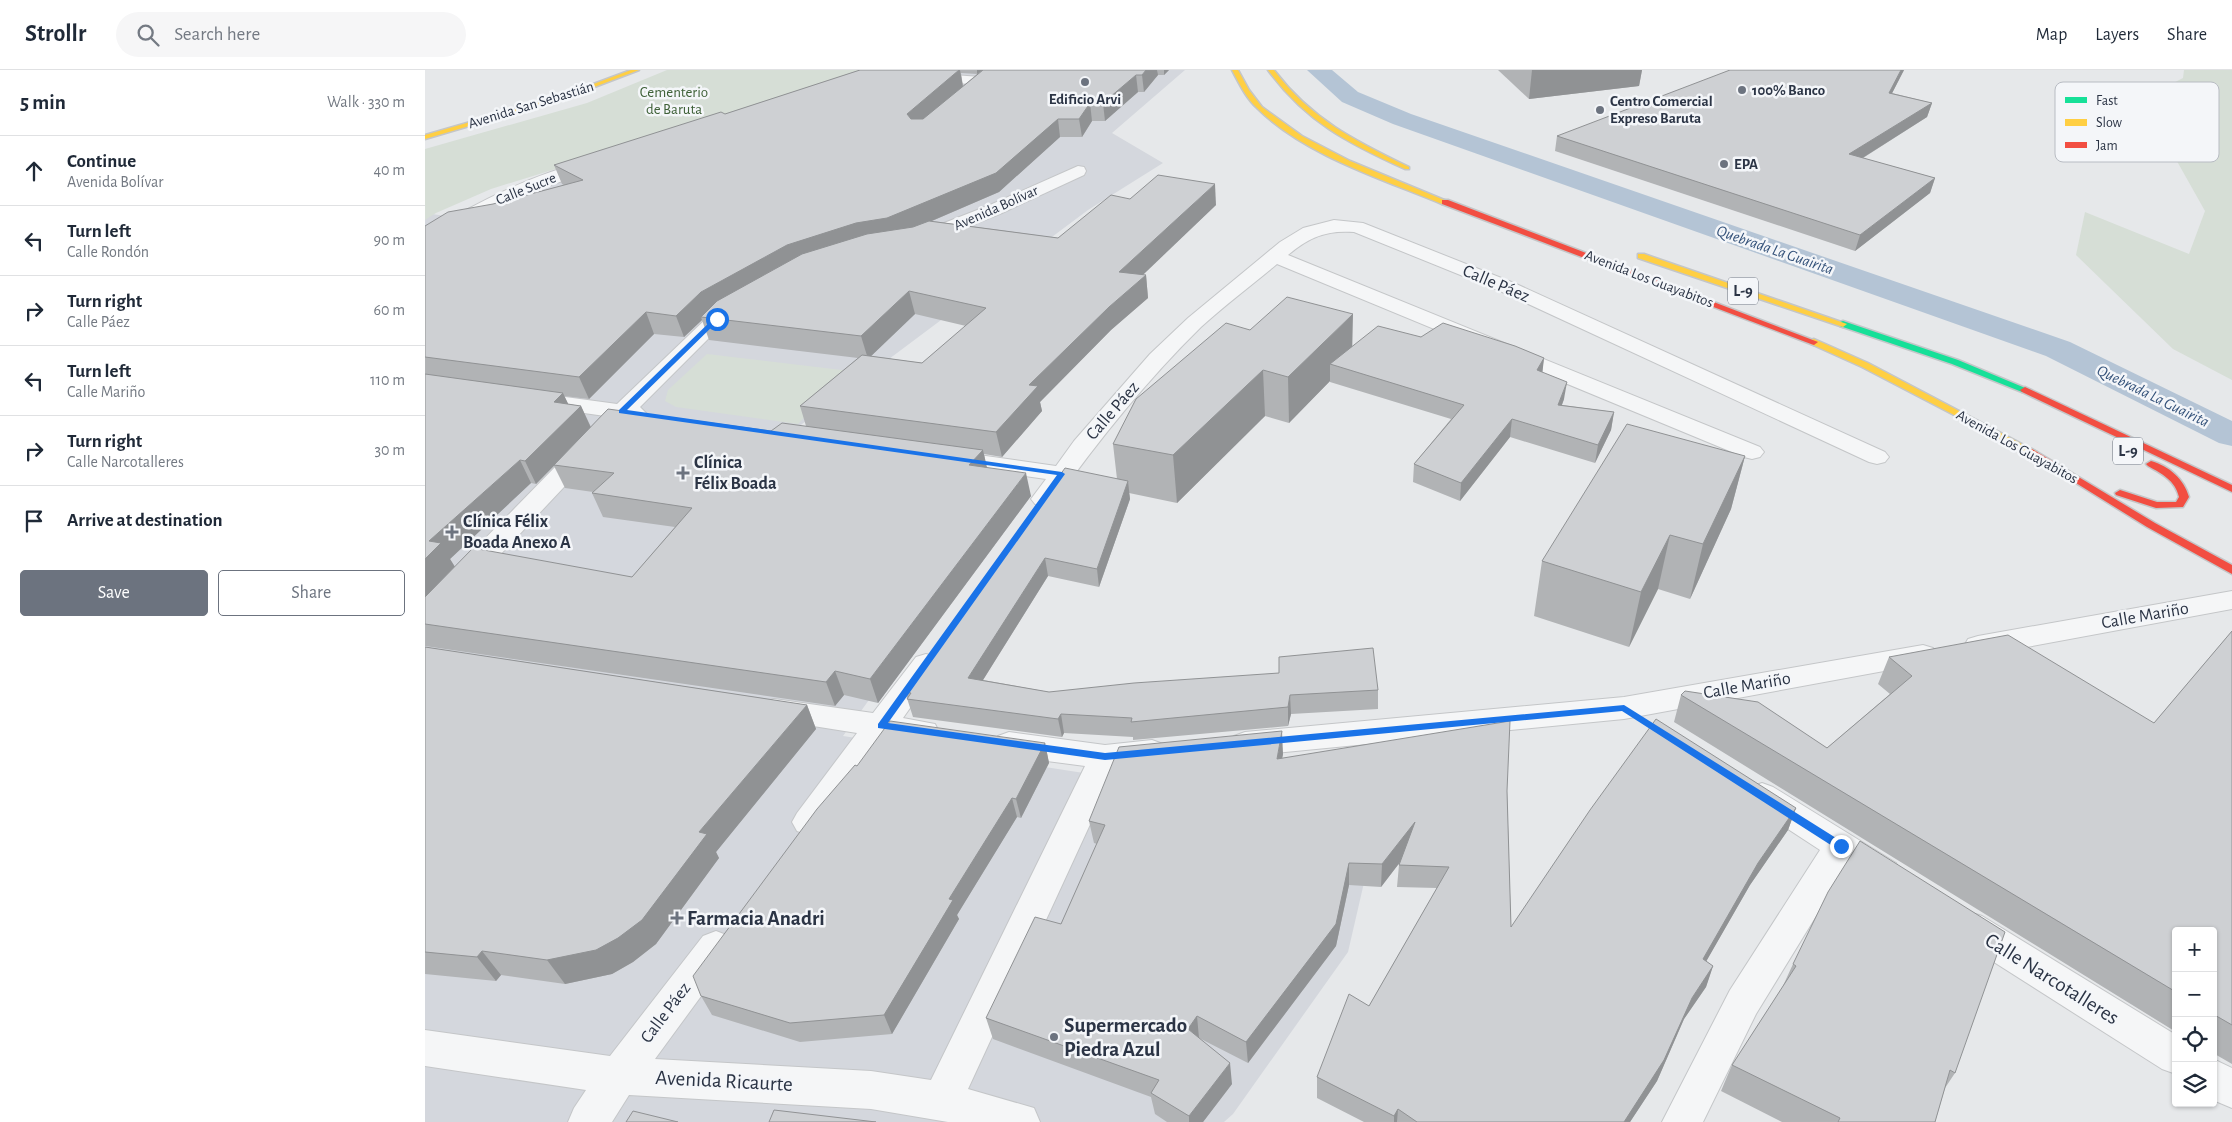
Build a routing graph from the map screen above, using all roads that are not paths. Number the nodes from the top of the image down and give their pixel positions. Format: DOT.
graph roads {
  1 [pos="609,70"];
  2 [pos="636,70"];
  3 [pos="995,70"];
  4 [pos="1235,70"];
  5 [pos="1271,70"];
  6 [pos="906,76"];
  7 [pos="981,81"];
  8 [pos="966,94"];
  9 [pos="425,127"];
  10 [pos="425,137"];
  11 [pos="605,161"];
  12 [pos="1078,170"];
  13 [pos="1418,172"];
  14 [pos="425,242"];
  15 [pos="903,244"];
  16 [pos="1633,253"];
  17 [pos="1274,256"];
  18 [pos="753,297"];
  19 [pos="1906,346"];
  20 [pos="523,399"];
  21 [pos="622,412"];
  22 [pos="651,416"];
  23 [pos="1752,452"];
  24 [pos="2032,452"];
  25 [pos="933,456"];
  26 [pos="1877,457"];
  27 [pos="1062,474"];
  28 [pos="2232,489"];
  29 [pos="1027,523"];
  30 [pos="2232,570"];
  31 [pos="2232,600"];
  32 [pos="425,618"];
  33 [pos="945,636"];
  34 [pos="745,705"];
  35 [pos="1624,708"];
  36 [pos="881,726"];
  37 [pos="1665,734"];
  38 [pos="949,735"];
  39 [pos="979,739"];
  40 [pos="1222,746"];
  41 [pos="1183,750"];
  42 [pos="1105,757"];
  43 [pos="1732,777"];
  44 [pos="792,845"];
  45 [pos="1841,846"];
  46 [pos="1908,888"];
  47 [pos="1942,910"];
  48 [pos="733,925"];
  49 [pos="425,1048"];
  50 [pos="2172,1054"];
  51 [pos="619,1076"];
  52 [pos="2217,1080"];
  53 [pos="2232,1089"];
  54 [pos="942,1101"];
  55 [pos="588,1122"];
  56 [pos="1020,1122"];
  57 [pos="1682,1122"];
  1 -- 9 [label="main road, Avenida San Sebastián"];
  2 -- 10 [label="main road, Avenida San Sebastián"];
  3 -- 7 [label="street"];
  4 -- 24 [label="main road, Avenida Los Guayabitos / L-9"];
  5 -- 13 [label="main road"];
  6 -- 7 [label="street"];
  7 -- 8 [label="street"];
  11 -- 14 [label="street, Calle Sucre"];
  12 -- 15 [label="street, Avenida Bolívar"];
  16 -- 19 [label="main road, Avenida Los Guayabitos / L-9"];
  17 -- 23 [label="street"];
  17 -- 26 [label="street, Calle Páez"];
  17 -- 27 [label="street, Calle Páez"];
  18 -- 21 [label="street"];
  19 -- 24 [label="main road, L-9"];
  19 -- 28 [label="main road, Avenida Los Guayabitos / L-9"];
  20 -- 21 [label="street"];
  21 -- 22 [label="street"];
  21 -- 32 [label="street"];
  24 -- 30 [label="main road, Avenida Los Guayabitos / L-9"];
  25 -- 27 [label="street"];
  27 -- 29 [label="street, Calle Páez"];
  31 -- 35 [label="street, Calle Mariño"];
  33 -- 36 [label="street"];
  34 -- 36 [label="street"];
  35 -- 37 [label="street"];
  35 -- 40 [label="street, Calle Mariño"];
  36 -- 38 [label="street"];
  36 -- 44 [label="street"];
  39 -- 42 [label="street"];
  41 -- 42 [label="street"];
  42 -- 54 [label="street"];
  43 -- 45 [label="street"];
  45 -- 46 [label="street"];
  45 -- 57 [label="street"];
  47 -- 50 [label="street, Calle Narcotalleres"];
  48 -- 51 [label="street, Calle Páez"];
  49 -- 51 [label="street, Avenida Ricaurte"];
  51 -- 54 [label="street, Avenida Ricaurte"];
  51 -- 55 [label="street, Calle Páez"];
  52 -- 53 [label="street"];
  54 -- 56 [label="street, Avenida Ricaurte"];
}
